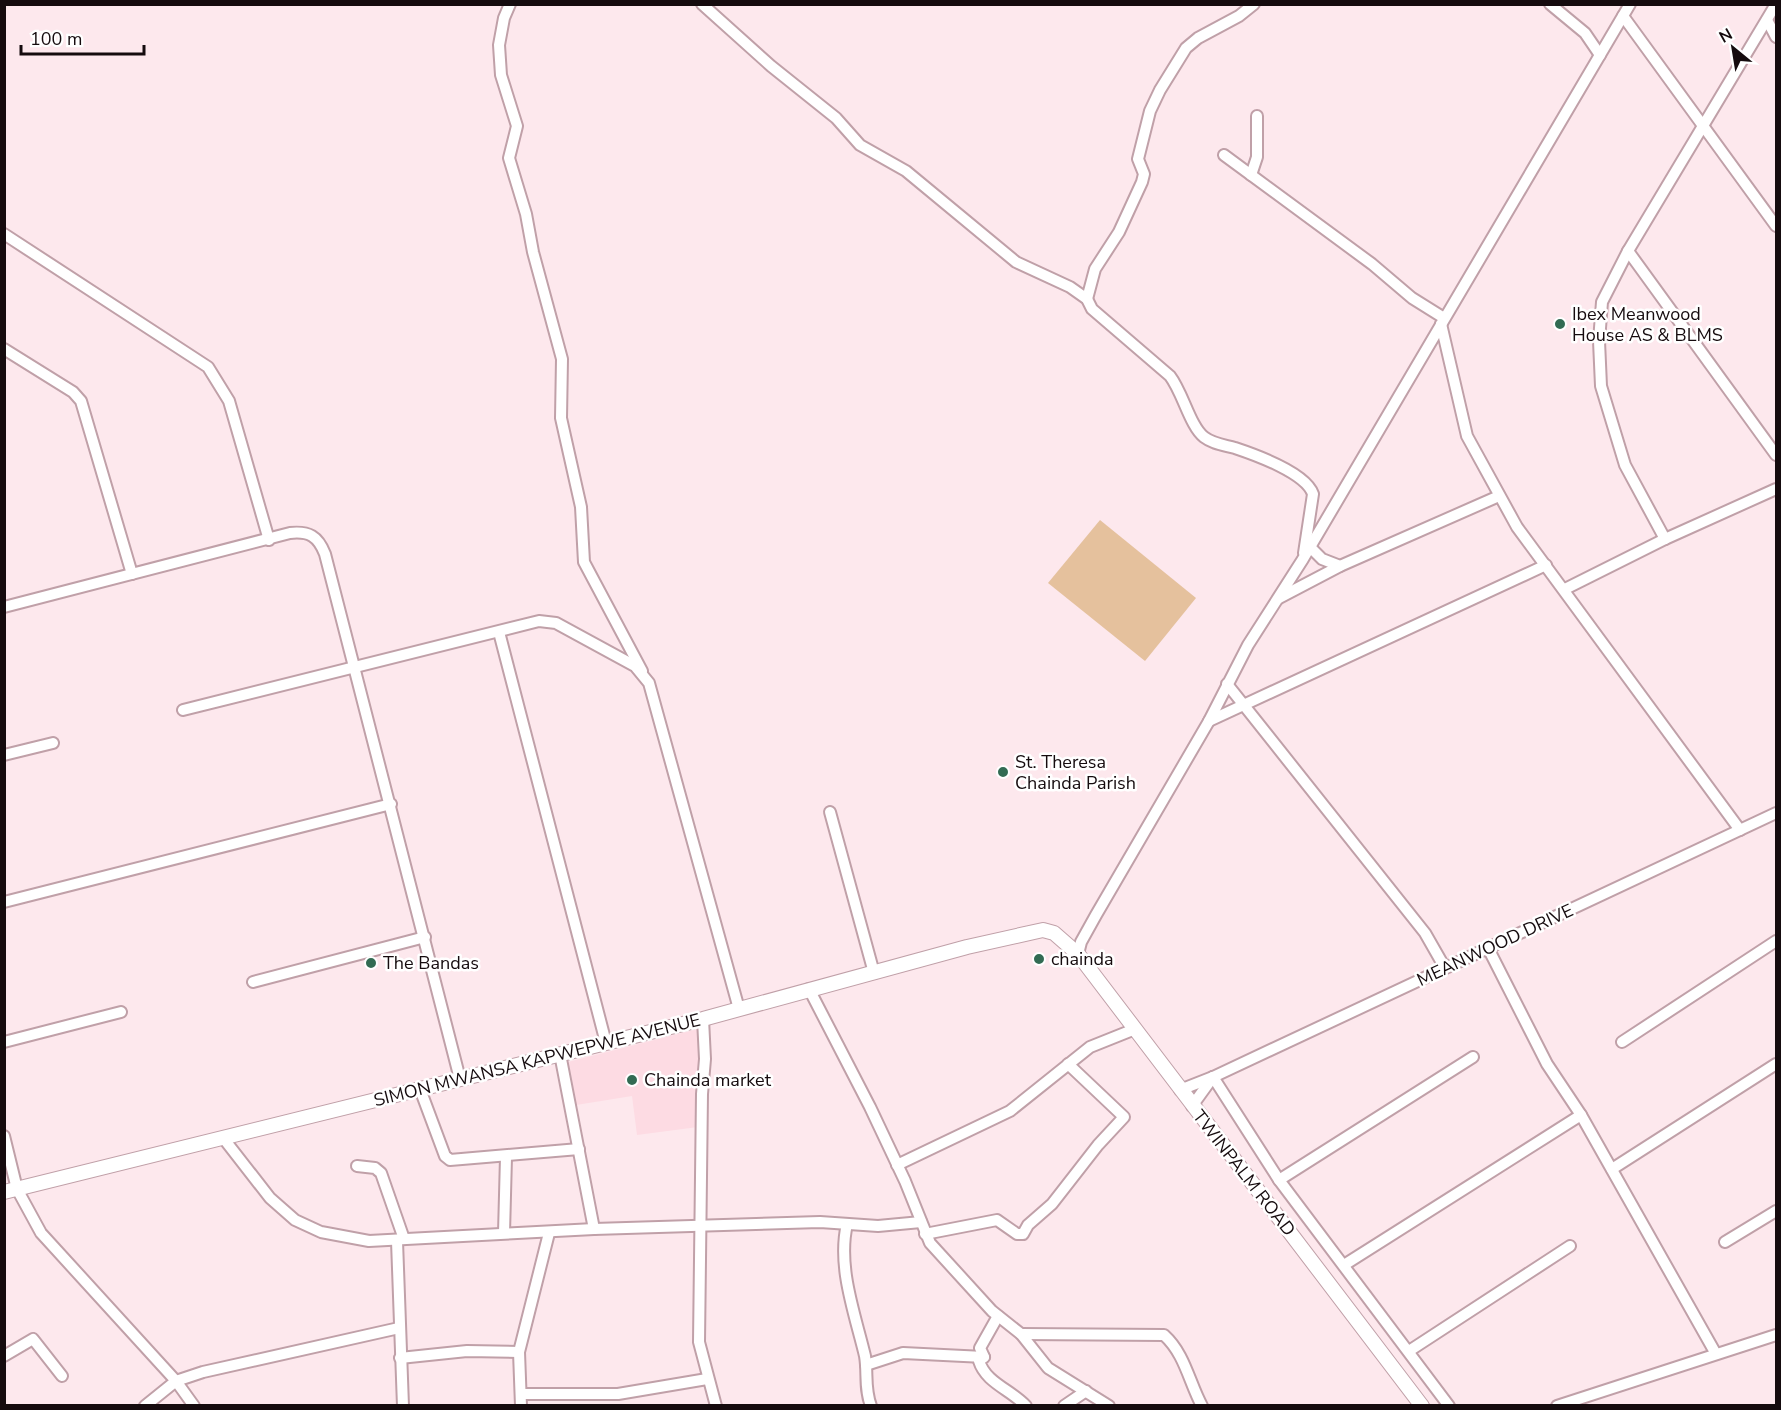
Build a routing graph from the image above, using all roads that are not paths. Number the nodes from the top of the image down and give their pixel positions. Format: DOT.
graph roads {
  1 [pos="510,4"];
  2 [pos="702,4"];
  3 [pos="1254,4"];
  4 [pos="1550,4"];
  5 [pos="1630,4"];
  6 [pos="1776,4"];
  7 [pos="1623,16"];
  8 [pos="1767,20"];
  9 [pos="1776,37"];
  10 [pos="1600,55"];
  11 [pos="1257,116"];
  12 [pos="1702,127"];
  13 [pos="1224,155"];
  14 [pos="1251,175"];
  15 [pos="1776,226"];
  16 [pos="4,234"];
  17 [pos="1628,251"];
  18 [pos="1087,299"];
  19 [pos="1443,321"];
  20 [pos="4,349"];
  21 [pos="1776,455"];
  22 [pos="1776,489"];
  23 [pos="1499,495"];
  24 [pos="1665,539"];
  25 [pos="269,540"];
  26 [pos="1310,547"];
  27 [pos="1303,559"];
  28 [pos="1546,565"];
  29 [pos="1340,566"];
  30 [pos="132,574"];
  31 [pos="1565,589"];
  32 [pos="1279,598"];
  33 [pos="4,607"];
  34 [pos="499,632"];
  35 [pos="355,668"];
  36 [pos="649,683"];
  37 [pos="1227,684"];
  38 [pos="1243,707"];
  39 [pos="183,710"];
  40 [pos="1209,721"];
  41 [pos="53,743"];
  42 [pos="4,755"];
  43 [pos="391,804"];
  44 [pos="830,812"];
  45 [pos="1776,813"];
  46 [pos="1740,830"];
  47 [pos="4,902"];
  48 [pos="425,937"];
  49 [pos="1066,941"];
  50 [pos="1776,941"];
  51 [pos="1488,948"];
  52 [pos="1078,954"];
  53 [pos="1445,968"];
  54 [pos="874,973"];
  55 [pos="253,982"];
  56 [pos="809,989"];
  57 [pos="739,1009"];
  58 [pos="121,1012"];
  59 [pos="703,1019"];
  60 [pos="1135,1029"];
  61 [pos="4,1041"];
  62 [pos="1622,1042"];
  63 [pos="606,1043"];
  64 [pos="560,1054"];
  65 [pos="1473,1057"];
  66 [pos="1068,1064"];
  67 [pos="1776,1064"];
  68 [pos="1213,1077"];
  69 [pos="460,1079"];
  70 [pos="420,1089"];
  71 [pos="1180,1090"];
  72 [pos="1192,1106"];
  73 [pos="1581,1115"];
  74 [pos="4,1136"];
  75 [pos="224,1138"];
  76 [pos="579,1149"];
  77 [pos="506,1157"];
  78 [pos="897,1165"];
  79 [pos="357,1166"];
  80 [pos="1612,1169"];
  81 [pos="1280,1180"];
  82 [pos="11,1190"];
  83 [pos="1776,1210"];
  84 [pos="921,1222"];
  85 [pos="847,1224"];
  86 [pos="701,1225"];
  87 [pos="594,1229"];
  88 [pos="504,1233"];
  89 [pos="549,1233"];
  90 [pos="926,1234"];
  91 [pos="400,1240"];
  92 [pos="1725,1242"];
  93 [pos="1570,1246"];
  94 [pos="1344,1265"];
  95 [pos="998,1316"];
  96 [pos="399,1328"];
  97 [pos="1021,1334"];
  98 [pos="1776,1335"];
  99 [pos="1408,1351"];
  100 [pos="519,1352"];
  101 [pos="1716,1354"];
  102 [pos="4,1356"];
  103 [pos="984,1357"];
  104 [pos="400,1358"];
  105 [pos="866,1365"];
  106 [pos="62,1376"];
  107 [pos="707,1379"];
  108 [pos="176,1381"];
  109 [pos="1086,1391"];
  110 [pos="521,1400"];
  111 [pos="617,1400"];
  112 [pos="145,1406"];
  113 [pos="194,1406"];
  114 [pos="403,1406"];
  115 [pos="716,1406"];
  116 [pos="871,1406"];
  117 [pos="1026,1406"];
  118 [pos="1064,1406"];
  119 [pos="1109,1406"];
  120 [pos="1202,1406"];
  121 [pos="1422,1406"];
  122 [pos="1449,1406"];
  123 [pos="1557,1406"];
  1 -- 36 [label="street"];
  2 -- 18 [label="street"];
  3 -- 18 [label="street"];
  4 -- 10 [label="street"];
  5 -- 7 [label="street"];
  6 -- 8 [label="street"];
  7 -- 10 [label="street"];
  7 -- 12 [label="street"];
  8 -- 9 [label="street"];
  8 -- 12 [label="street"];
  10 -- 19 [label="street"];
  11 -- 14 [label="street"];
  12 -- 15 [label="street"];
  12 -- 17 [label="street"];
  13 -- 14 [label="street"];
  14 -- 19 [label="street"];
  16 -- 25 [label="street"];
  17 -- 21 [label="street"];
  17 -- 24 [label="street"];
  18 -- 27 [label="street"];
  19 -- 23 [label="street"];
  19 -- 26 [label="street"];
  20 -- 30 [label="street"];
  22 -- 24 [label="street"];
  23 -- 28 [label="street"];
  23 -- 29 [label="street"];
  24 -- 31 [label="street"];
  25 -- 30 [label="street"];
  25 -- 35 [label="street"];
  26 -- 27 [label="street"];
  26 -- 29 [label="street"];
  27 -- 32 [label="street"];
  28 -- 31 [label="street"];
  28 -- 38 [label="street"];
  29 -- 32 [label="street"];
  30 -- 33 [label="street"];
  31 -- 46 [label="street"];
  32 -- 37 [label="street"];
  34 -- 35 [label="street"];
  34 -- 36 [label="street"];
  34 -- 63 [label="street"];
  35 -- 39 [label="street"];
  35 -- 43 [label="street"];
  36 -- 57 [label="street"];
  37 -- 38 [label="street"];
  37 -- 40 [label="street"];
  38 -- 40 [label="street"];
  38 -- 53 [label="street"];
  40 -- 52 [label="street"];
  41 -- 42 [label="street"];
  43 -- 47 [label="street"];
  43 -- 48 [label="street"];
  44 -- 54 [label="street"];
  45 -- 46 [label="street, MEANWOOD DRIVE"];
  46 -- 51 [label="street, MEANWOOD DRIVE"];
  48 -- 55 [label="street"];
  48 -- 69 [label="street"];
  49 -- 52 [label="main road, TWINPALM ROAD"];
  49 -- 54 [label="main road, SIMON MWANSA KAPWEPWE AVENUE"];
  50 -- 62 [label="street"];
  51 -- 53 [label="street, MEANWOOD DRIVE"];
  51 -- 73 [label="street"];
  52 -- 60 [label="main road, TWINPALM ROAD"];
  53 -- 68 [label="street, MEANWOOD DRIVE"];
  54 -- 56 [label="main road, SIMON MWANSA KAPWEPWE AVENUE"];
  56 -- 57 [label="main road, SIMON MWANSA KAPWEPWE AVENUE"];
  56 -- 78 [label="street"];
  57 -- 59 [label="main road, SIMON MWANSA KAPWEPWE AVENUE"];
  58 -- 61 [label="street"];
  59 -- 63 [label="main road, SIMON MWANSA KAPWEPWE AVENUE"];
  59 -- 86 [label="street"];
  60 -- 66 [label="street"];
  60 -- 71 [label="main road, TWINPALM ROAD"];
  63 -- 64 [label="main road, SIMON MWANSA KAPWEPWE AVENUE"];
  64 -- 69 [label="main road, SIMON MWANSA KAPWEPWE AVENUE"];
  64 -- 76 [label="street"];
  65 -- 81 [label="street"];
  66 -- 78 [label="street"];
  66 -- 90 [label="street"];
  67 -- 80 [label="street"];
  68 -- 71 [label="street, MEANWOOD DRIVE"];
  68 -- 72 [label="street"];
  68 -- 81 [label="street"];
  69 -- 70 [label="main road, SIMON MWANSA KAPWEPWE AVENUE"];
  70 -- 75 [label="main road, SIMON MWANSA KAPWEPWE AVENUE"];
  70 -- 77 [label="street"];
  71 -- 72 [label="main road, TWINPALM ROAD"];
  72 -- 121 [label="main road, TWINPALM ROAD"];
  73 -- 80 [label="street"];
  73 -- 94 [label="street"];
  74 -- 82 [label="street"];
  75 -- 82 [label="main road, SIMON MWANSA KAPWEPWE AVENUE"];
  75 -- 91 [label="street"];
  76 -- 77 [label="street"];
  76 -- 87 [label="street"];
  77 -- 88 [label="street"];
  78 -- 84 [label="street"];
  79 -- 91 [label="street"];
  80 -- 101 [label="street"];
  81 -- 94 [label="street"];
  82 -- 108 [label="street"];
  83 -- 92 [label="street"];
  84 -- 85 [label="street"];
  84 -- 90 [label="street"];
  85 -- 86 [label="street"];
  85 -- 105 [label="street"];
  86 -- 87 [label="street"];
  86 -- 107 [label="street"];
  87 -- 89 [label="street"];
  88 -- 89 [label="street"];
  88 -- 91 [label="street"];
  89 -- 100 [label="street"];
  90 -- 95 [label="street"];
  91 -- 96 [label="street"];
  93 -- 99 [label="street"];
  94 -- 99 [label="street"];
  95 -- 97 [label="street"];
  95 -- 103 [label="street"];
  96 -- 104 [label="street"];
  96 -- 108 [label="street"];
  97 -- 109 [label="street"];
  97 -- 120 [label="street"];
  98 -- 101 [label="street"];
  99 -- 122 [label="street"];
  100 -- 104 [label="street"];
  100 -- 110 [label="street"];
  101 -- 123 [label="street"];
  102 -- 106 [label="street"];
  103 -- 105 [label="street"];
  103 -- 117 [label="street"];
  104 -- 114 [label="street"];
  105 -- 116 [label="street"];
  107 -- 111 [label="street"];
  107 -- 115 [label="street"];
  108 -- 112 [label="street"];
  108 -- 113 [label="street"];
  109 -- 118 [label="street"];
  109 -- 119 [label="street"];
  110 -- 111 [label="street"];
}
